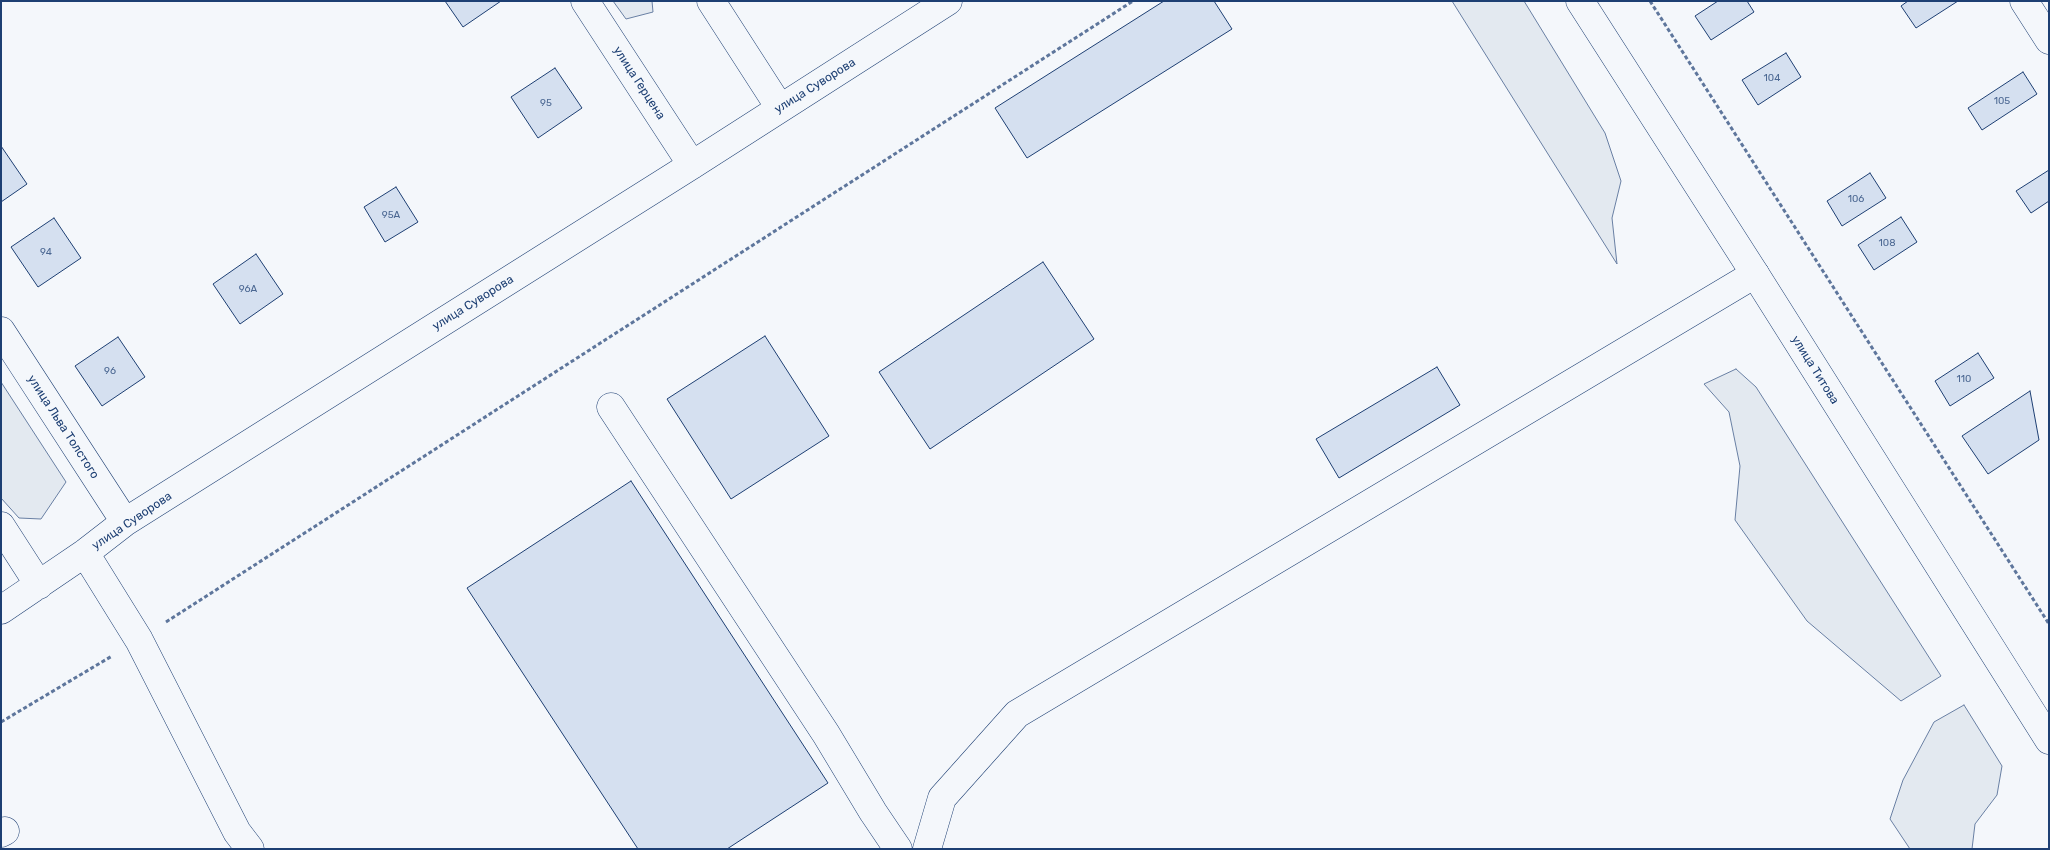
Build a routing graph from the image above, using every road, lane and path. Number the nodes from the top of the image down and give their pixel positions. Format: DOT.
graph roads {
  1 [pos="585,1"];
  2 [pos="711,1"];
  3 [pos="948,1"];
  4 [pos="1134,1"];
  5 [pos="1580,1"];
  6 [pos="1650,1"];
  7 [pos="2024,1"];
  8 [pos="2049,40"];
  9 [pos="780,108"];
  10 [pos="692,166"];
  11 [pos="1755,274"];
  12 [pos="1,331"];
  13 [pos="611,407"];
  14 [pos="125,522"];
  15 [pos="1,526"];
  16 [pos="85,553"];
  17 [pos="39,585"];
  18 [pos="1,610"];
  19 [pos="2049,624"];
  20 [pos="139,640"];
  21 [pos="1,722"];
  22 [pos="2049,740"];
  23 [pos="250,849"];
  24 [pos="898,849"];
  25 [pos="927,849"];
  1 -- 10 [label="street, улица Герцена"];
  2 -- 9 [label="street"];
  3 -- 9 [label="street, улица Суворова"];
  4 -- 20 [label="path"];
  5 -- 11 [label="street, улица Титова"];
  6 -- 19 [label="path"];
  7 -- 8 [label="street"];
  9 -- 10 [label="street, улица Суворова"];
  10 -- 14 [label="street, улица Суворова"];
  11 -- 22 [label="street, улица Титова"];
  11 -- 25 [label="street"];
  12 -- 14 [label="street, улица Льва Толстого"];
  13 -- 24 [label="street"];
  14 -- 16 [label="street, улица Суворова"];
  15 -- 17 [label="street"];
  16 -- 17 [label="street, улица Суворова"];
  16 -- 20 [label="street"];
  17 -- 18 [label="street, улица Суворова"];
  20 -- 21 [label="path"];
  20 -- 23 [label="street"];
}
